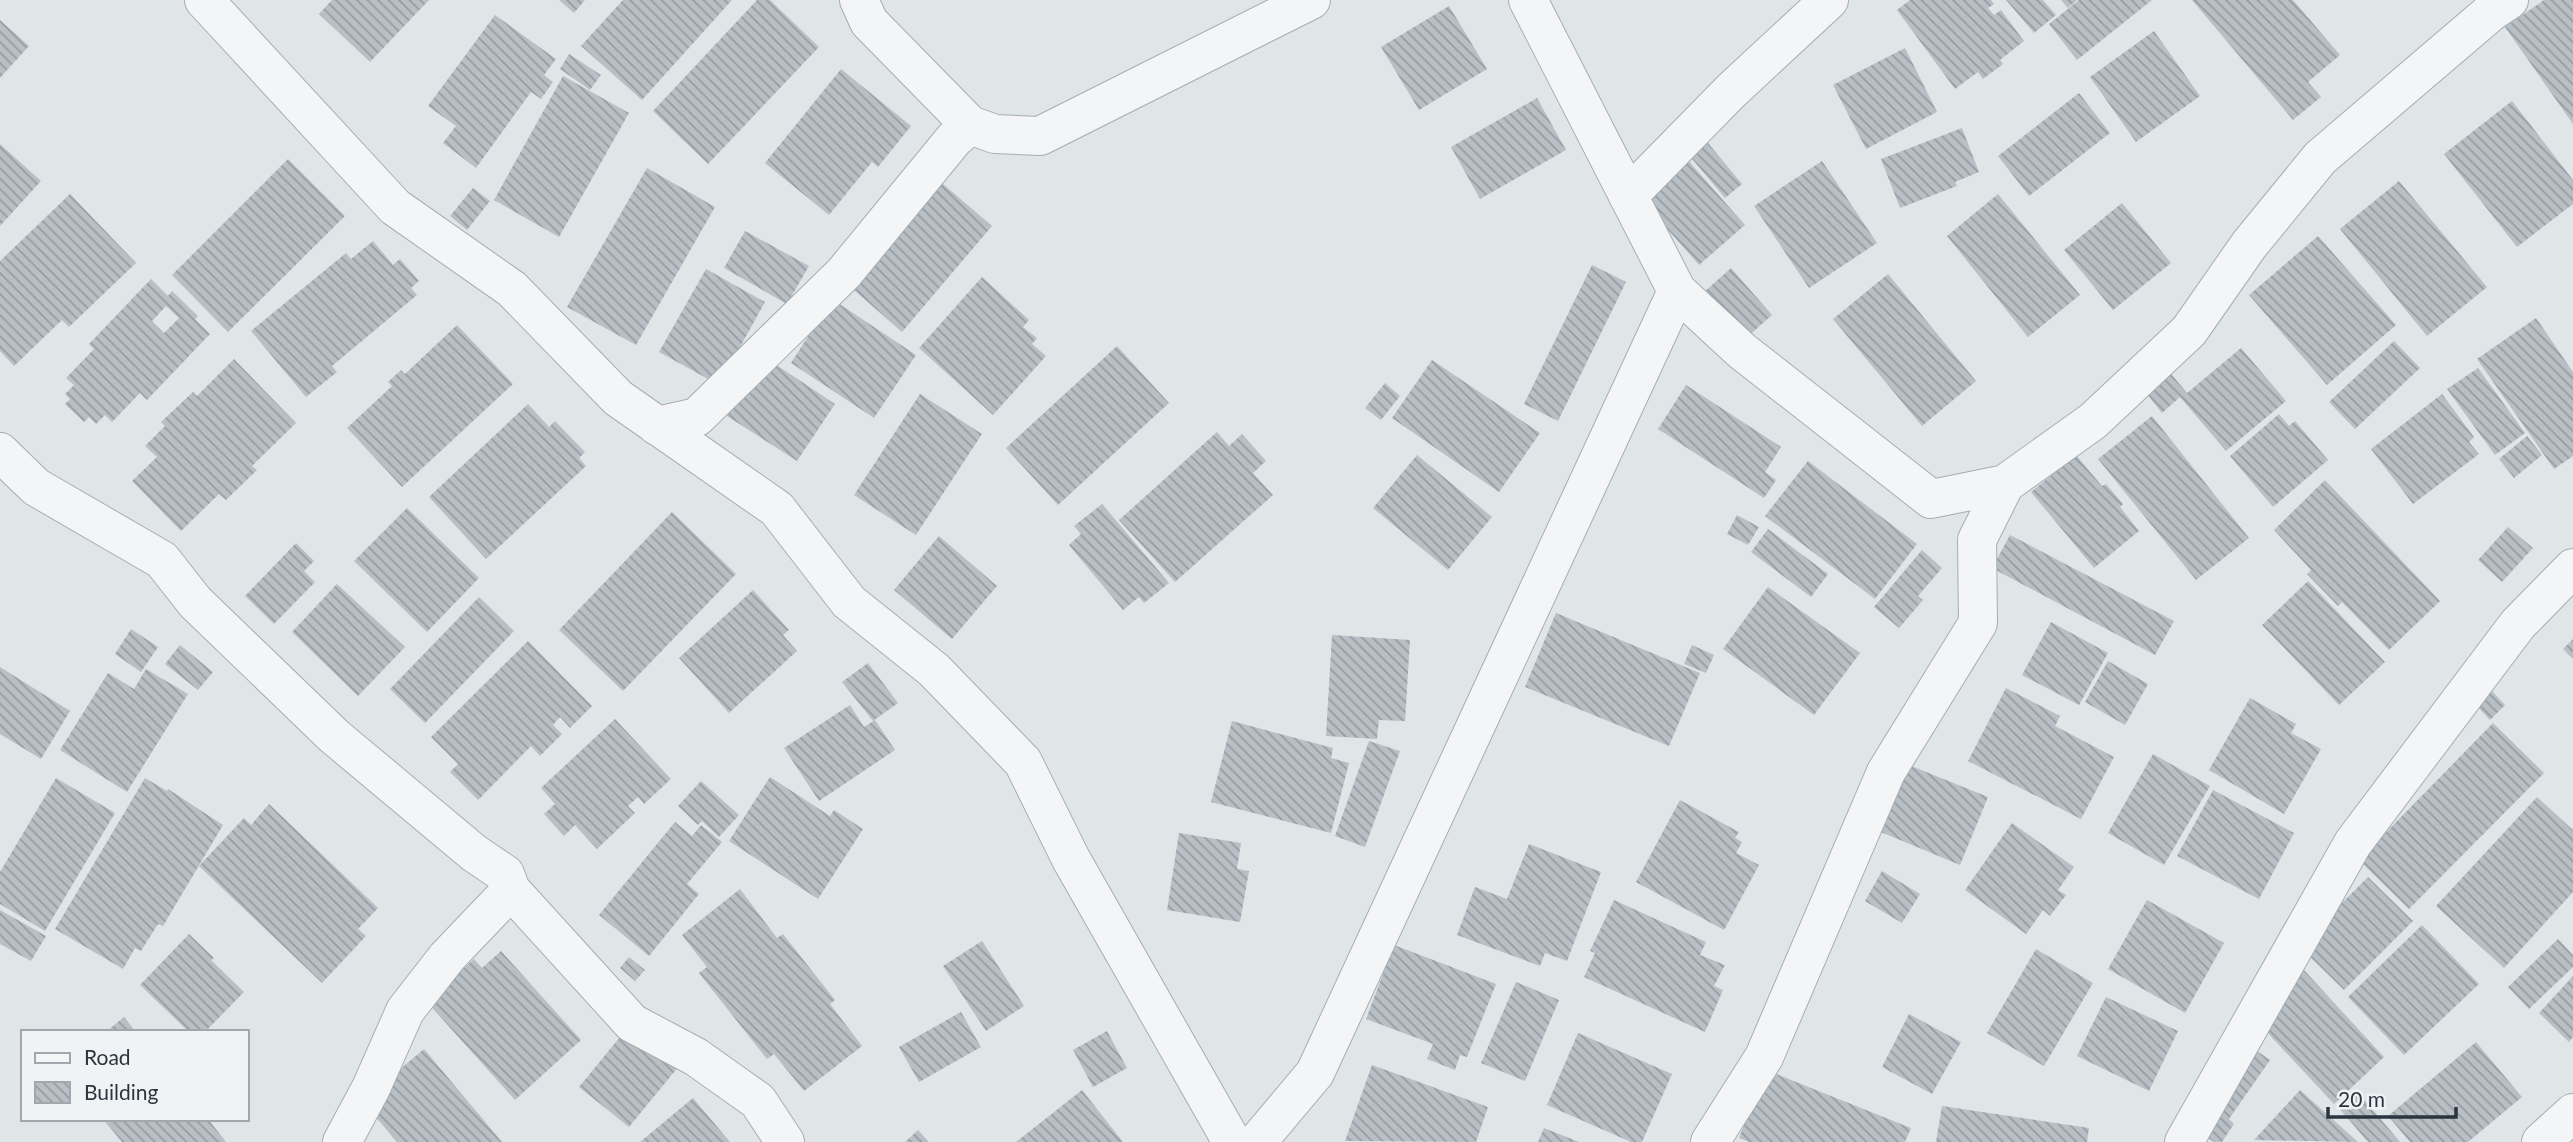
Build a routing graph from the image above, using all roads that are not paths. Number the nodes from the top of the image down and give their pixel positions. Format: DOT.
graph roads {
  1 [pos="204,0"];
  2 [pos="859,0"];
  3 [pos="1311,0"];
  4 [pos="1528,0"];
  5 [pos="1829,0"];
  6 [pos="2509,0"];
  7 [pos="970,125"];
  8 [pos="1628,196"];
  9 [pos="1676,291"];
  10 [pos="657,426"];
  11 [pos="0,452"];
  12 [pos="2005,484"];
  13 [pos="2573,568"];
  14 [pos="511,890"];
  15 [pos="2573,1113"];
  16 [pos="342,1142"];
  17 [pos="785,1142"];
  18 [pos="1232,1142"];
  19 [pos="1257,1142"];
  20 [pos="1710,1142"];
  21 [pos="2184,1142"];
  22 [pos="2541,1142"];
  1 -- 10 [label="street"];
  2 -- 7 [label="street"];
  3 -- 7 [label="street"];
  4 -- 8 [label="street"];
  5 -- 8 [label="street"];
  6 -- 12 [label="street"];
  7 -- 10 [label="street"];
  8 -- 9 [label="street"];
  9 -- 12 [label="street"];
  9 -- 19 [label="street"];
  10 -- 18 [label="street"];
  11 -- 14 [label="street"];
  12 -- 20 [label="street"];
  13 -- 21 [label="street"];
  14 -- 16 [label="street"];
  14 -- 17 [label="street"];
  15 -- 22 [label="street"];
}
